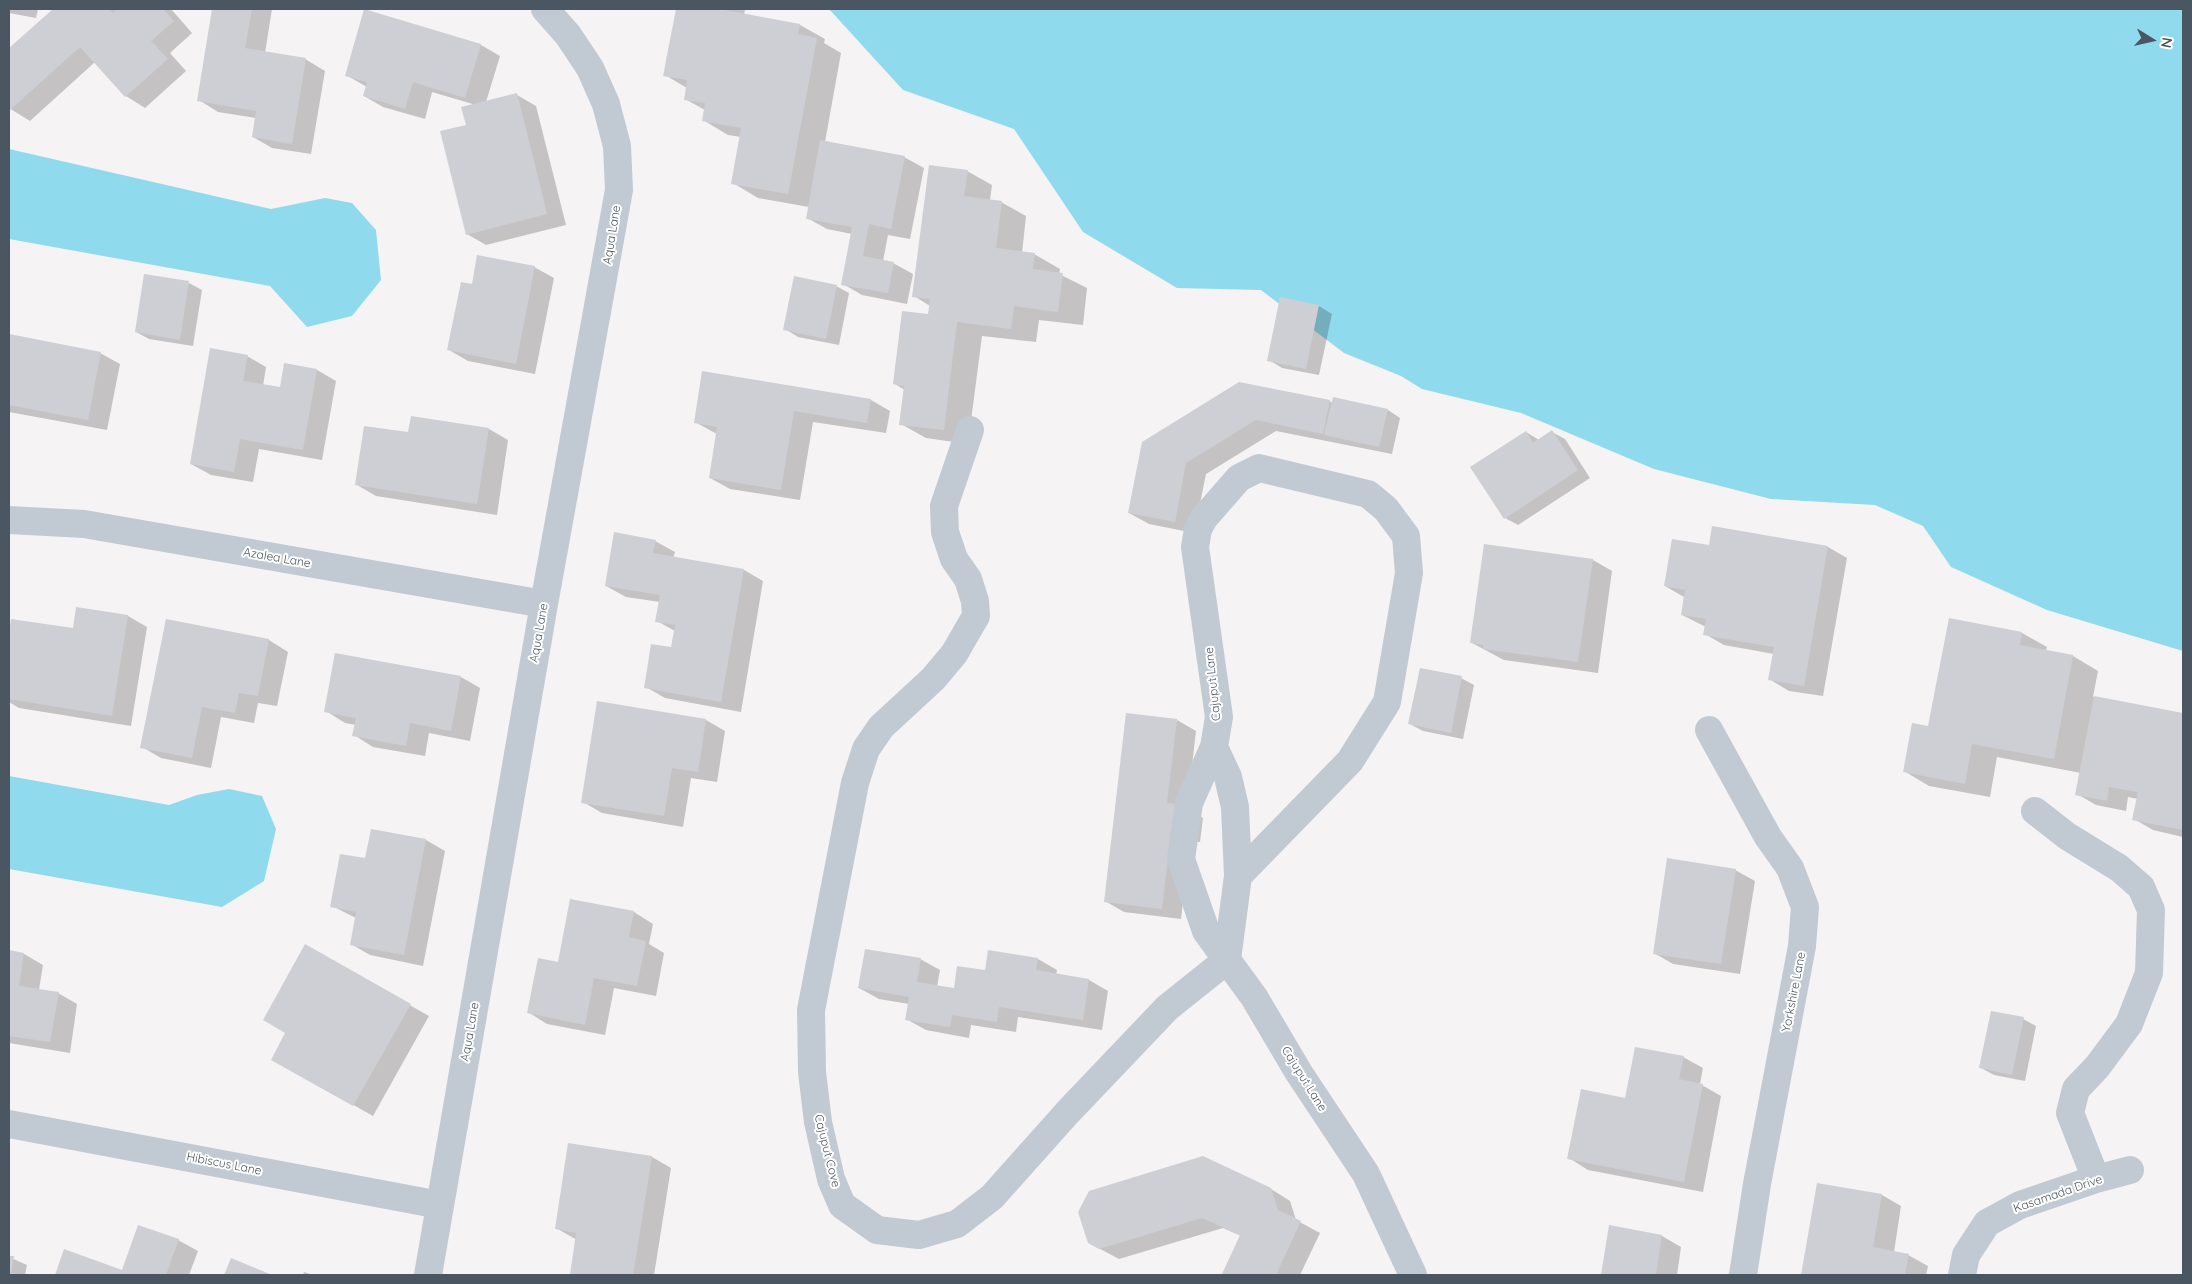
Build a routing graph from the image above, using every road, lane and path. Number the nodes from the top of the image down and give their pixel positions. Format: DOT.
graph roads {
  1 [pos="545,9"];
  2 [pos="970,430"];
  3 [pos="9,520"];
  4 [pos="544,604"];
  5 [pos="1709,730"];
  6 [pos="1214,747"];
  7 [pos="2035,811"];
  8 [pos="1238,876"];
  9 [pos="1227,960"];
  10 [pos="9,1124"];
  11 [pos="2130,1170"];
  12 [pos="2096,1179"];
  13 [pos="440,1205"];
  14 [pos="428,1275"];
  15 [pos="1413,1275"];
  16 [pos="1743,1275"];
  17 [pos="1962,1275"];
  1 -- 4 [label="street, Aqua Lane"];
  2 -- 9 [label="street, Cajuput Cove"];
  3 -- 4 [label="street, Azalea Lane"];
  4 -- 13 [label="street, Aqua Lane"];
  5 -- 16 [label="street, Yorkshire Lane"];
  6 -- 8 [label="street"];
  6 -- 8 [label="street, Cajuput Lane"];
  6 -- 9 [label="street, Cajuput Lane"];
  7 -- 12 [label="street"];
  8 -- 9 [label="street"];
  9 -- 15 [label="street, Cajuput Lane"];
  10 -- 13 [label="street, Hibiscus Lane"];
  11 -- 12 [label="street, Kasamada Drive"];
  12 -- 17 [label="street, Kasamada Drive"];
  13 -- 14 [label="street, Aqua Lane"];
}
